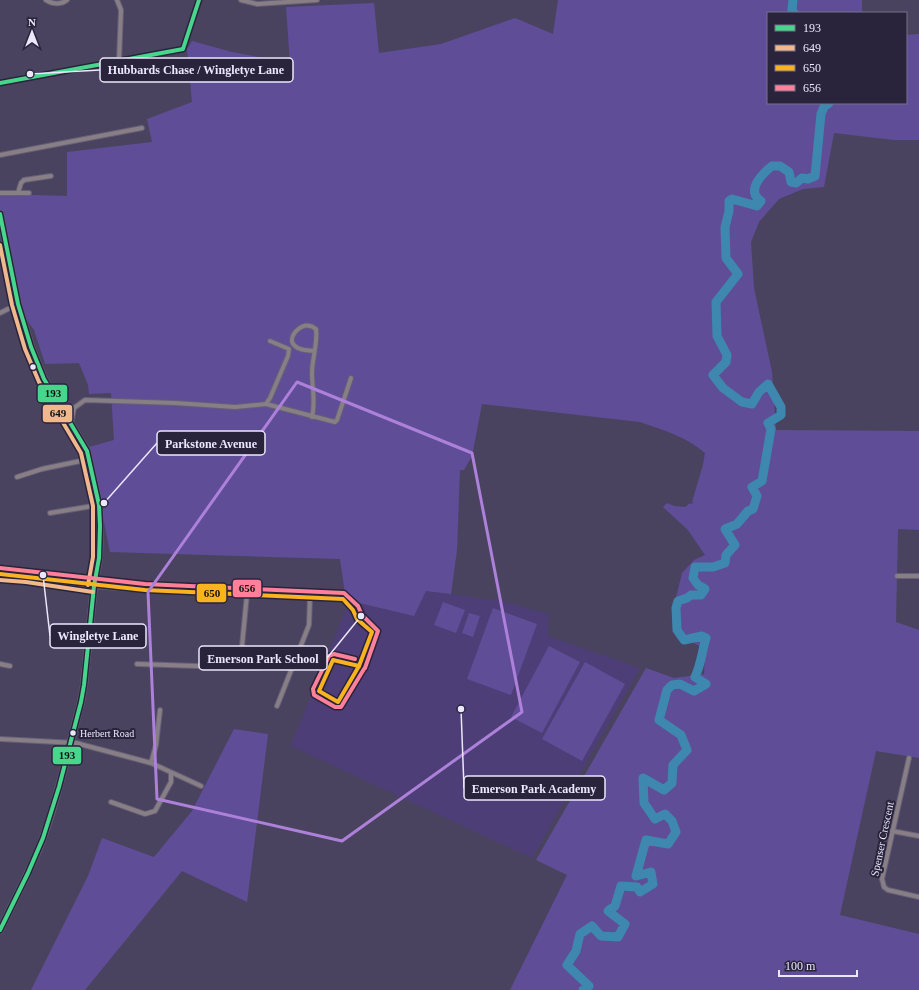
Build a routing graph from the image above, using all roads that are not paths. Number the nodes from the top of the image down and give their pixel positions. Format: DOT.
graph roads {
  1 [pos="46,0"];
  2 [pos="67,0"];
  3 [pos="117,0"];
  4 [pos="198,0"];
  5 [pos="241,0"];
  6 [pos="317,0"];
  7 [pos="119,61"];
  8 [pos="0,83"];
  9 [pos="142,128"];
  10 [pos="0,155"];
  11 [pos="51,176"];
  12 [pos="18,192"];
  13 [pos="0,193"];
  14 [pos="29,193"];
  15 [pos="0,214"];
  16 [pos="8,258"];
  17 [pos="0,260"];
  18 [pos="18,304"];
  19 [pos="0,313"];
  20 [pos="270,341"];
  21 [pos="314,351"];
  22 [pos="351,378"];
  23 [pos="266,404"];
  24 [pos="60,405"];
  25 [pos="74,408"];
  26 [pos="312,417"];
  27 [pos="71,423"];
  28 [pos="90,458"];
  29 [pos="17,477"];
  30 [pos="99,505"];
  31 [pos="50,513"];
  32 [pos="0,574"];
  33 [pos="897,576"];
  34 [pos="919,576"];
  35 [pos="94,586"];
  36 [pos="247,594"];
  37 [pos="310,597"];
  38 [pos="357,619"];
  39 [pos="0,664"];
  40 [pos="137,664"];
  41 [pos="10,666"];
  42 [pos="240,667"];
  43 [pos="256,668"];
  44 [pos="277,706"];
  45 [pos="160,710"];
  46 [pos="0,739"];
  47 [pos="70,744"];
  48 [pos="909,758"];
  49 [pos="151,763"];
  50 [pos="171,772"];
  51 [pos="201,786"];
  52 [pos="111,802"];
  53 [pos="892,831"];
  54 [pos="919,836"];
  55 [pos="919,897"];
  56 [pos="0,930"];
  1 -- 2 [label="street"];
  3 -- 7 [label="street"];
  4 -- 7 [label="street"];
  5 -- 6 [label="street"];
  7 -- 8 [label="street"];
  9 -- 10 [label="street"];
  11 -- 12 [label="street"];
  12 -- 13 [label="street"];
  12 -- 14 [label="street"];
  15 -- 16 [label="street"];
  16 -- 17 [label="street"];
  16 -- 18 [label="street"];
  18 -- 19 [label="street"];
  18 -- 24 [label="street"];
  20 -- 23 [label="street"];
  21 -- 21 [label="street"];
  21 -- 26 [label="street"];
  22 -- 26 [label="street"];
  23 -- 25 [label="street"];
  23 -- 26 [label="street"];
  24 -- 25 [label="street"];
  24 -- 27 [label="street"];
  25 -- 27 [label="street"];
  27 -- 28 [label="street"];
  28 -- 29 [label="street"];
  28 -- 30 [label="street"];
  30 -- 31 [label="street"];
  30 -- 35 [label="street"];
  32 -- 35 [label="street"];
  33 -- 34 [label="street"];
  35 -- 36 [label="street"];
  35 -- 47 [label="street"];
  36 -- 37 [label="street"];
  36 -- 42 [label="street"];
  37 -- 38 [label="street"];
  37 -- 44 [label="street"];
  39 -- 41 [label="street"];
  40 -- 42 [label="street"];
  42 -- 43 [label="street"];
  45 -- 49 [label="street"];
  46 -- 47 [label="street"];
  47 -- 49 [label="street"];
  47 -- 56 [label="street"];
  48 -- 53 [label="street, Spenser Crescent"];
  49 -- 50 [label="street"];
  50 -- 51 [label="street"];
  50 -- 52 [label="street"];
  53 -- 54 [label="street"];
  53 -- 55 [label="street, Spenser Crescent"];
}
